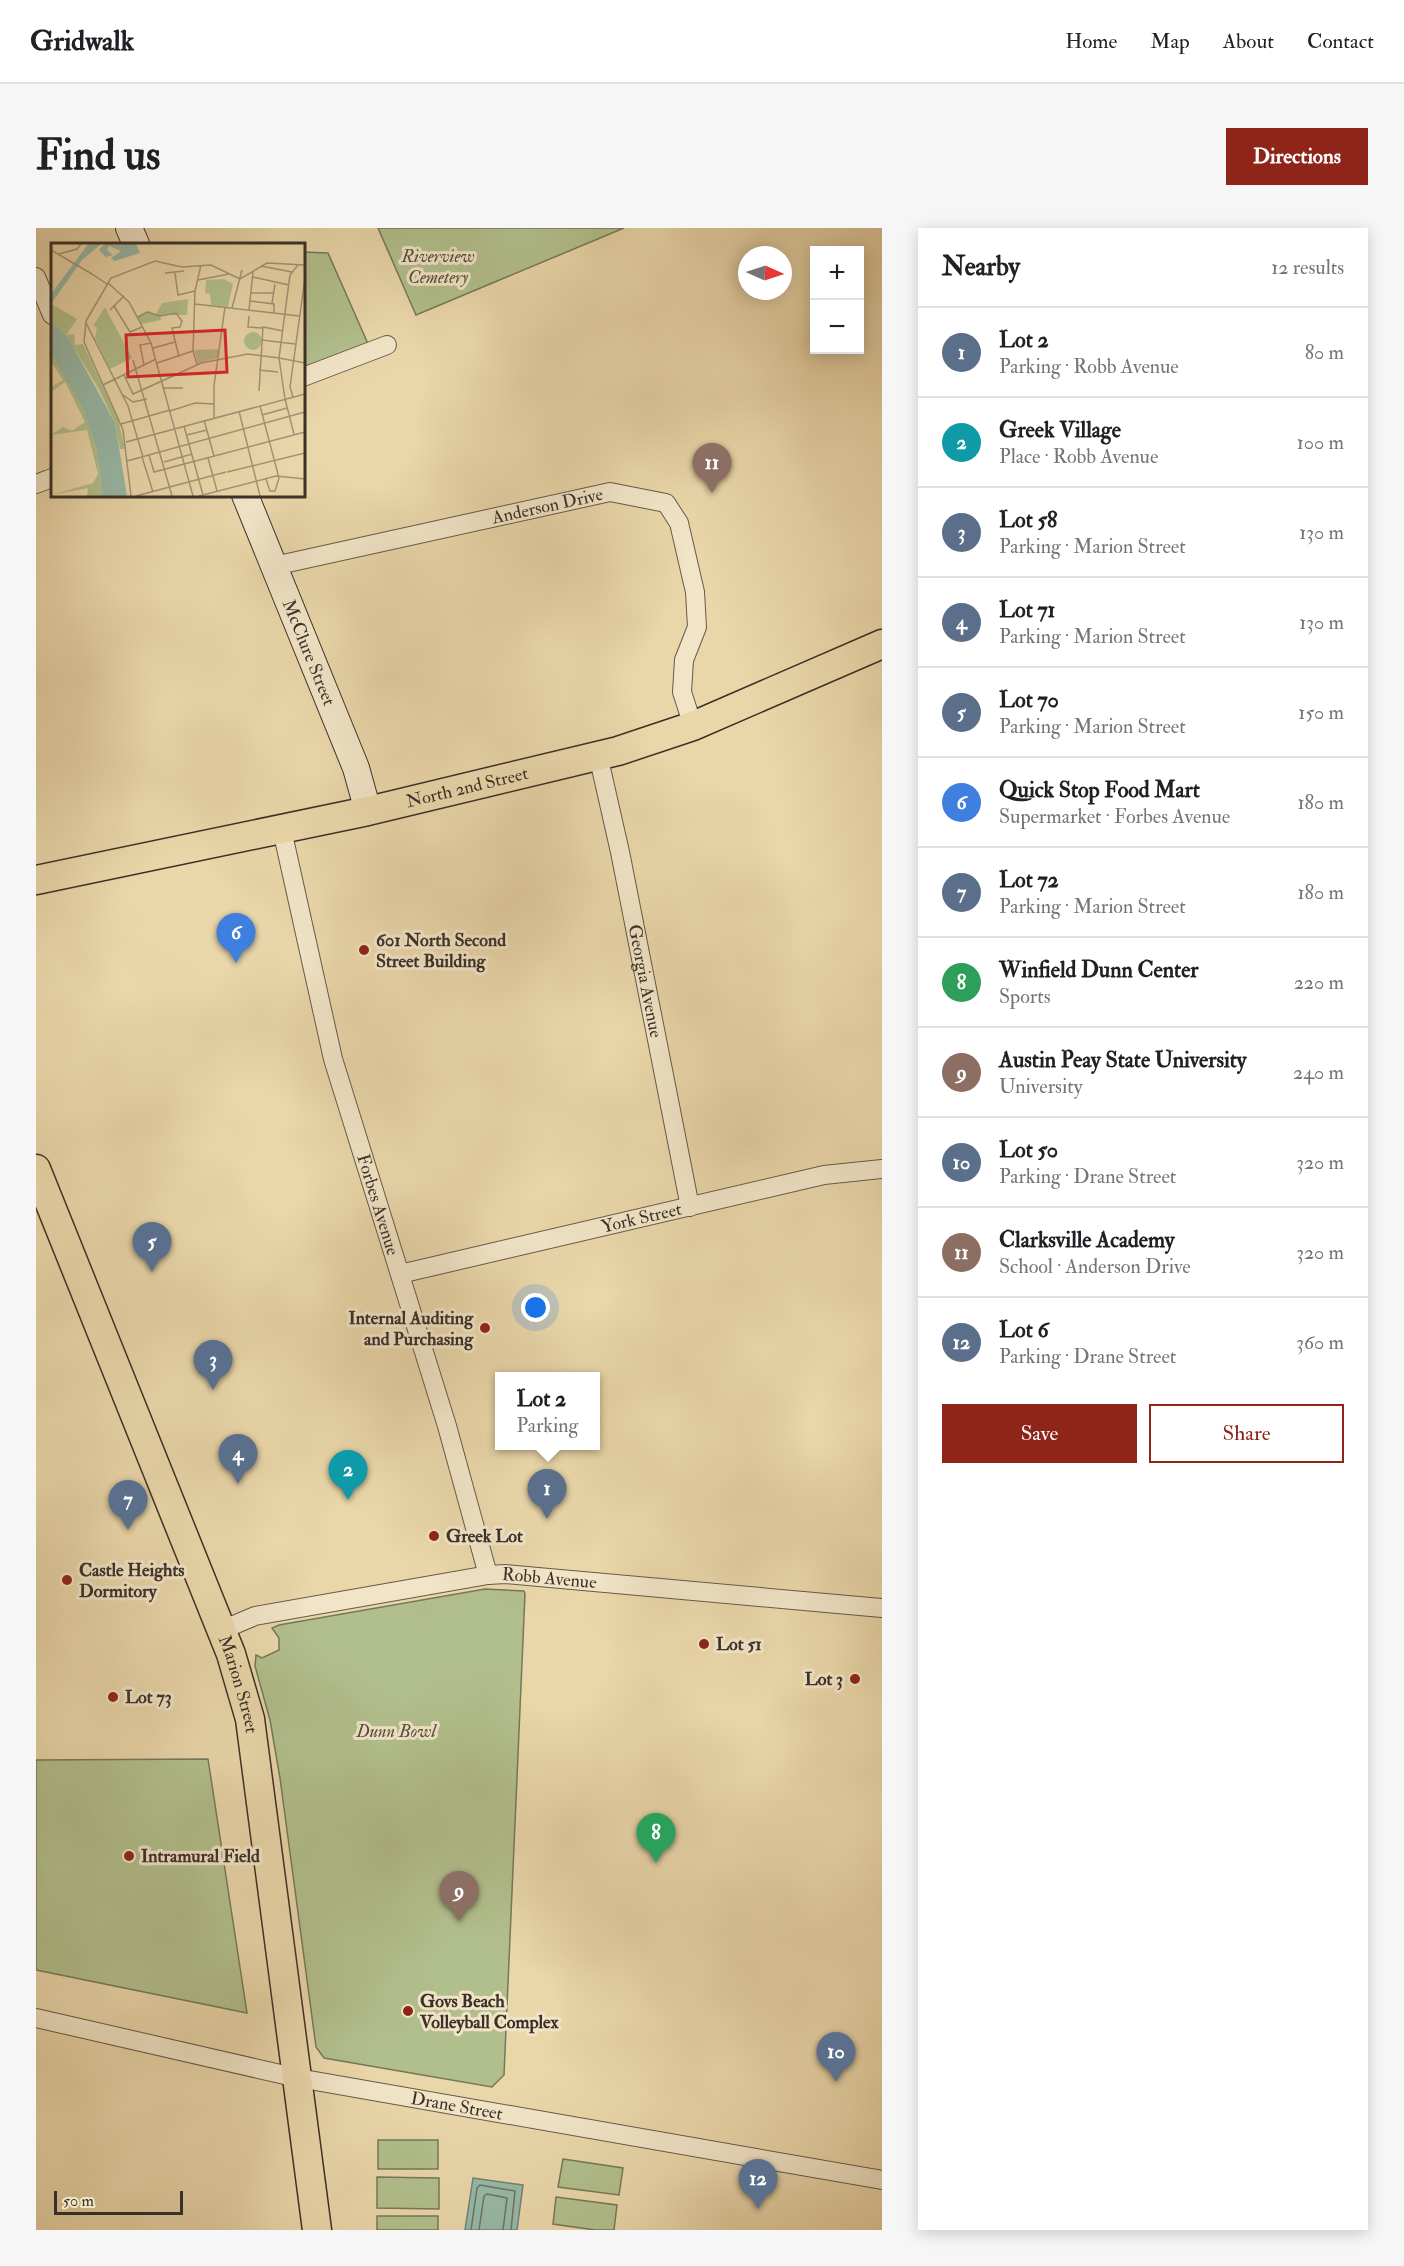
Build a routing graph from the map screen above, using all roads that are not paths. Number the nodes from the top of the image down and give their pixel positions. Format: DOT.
graph roads {
  1 [pos="129,228"];
  2 [pos="136,243"];
  3 [pos="36,277"];
  4 [pos="45,308"];
  5 [pos="387,345"];
  6 [pos="304,377"];
  7 [pos="51,478"];
  8 [pos="36,484"];
  9 [pos="245,496"];
  10 [pos="274,566"];
  11 [pos="882,644"];
  12 [pos="693,726"];
  13 [pos="598,755"];
  14 [pos="368,811"];
  15 [pos="282,830"];
  16 [pos="36,880"];
  17 [pos="36,1169"];
  18 [pos="882,1169"];
  19 [pos="690,1207"];
  20 [pos="400,1274"];
  21 [pos="488,1575"];
  22 [pos="882,1608"];
  23 [pos="222,1630"];
  24 [pos="36,2018"];
  25 [pos="298,2078"];
  26 [pos="882,2180"];
  27 [pos="317,2230"];
  1 -- 2 [label="main road"];
  3 -- 4 [label="street"];
  5 -- 6 [label="street"];
  7 -- 8 [label="street"];
  9 -- 10 [label="main road, McClure Street"];
  10 -- 12 [label="street, Anderson Drive"];
  10 -- 14 [label="main road, McClure Street"];
  11 -- 12 [label="main road, North 2nd Street"];
  12 -- 13 [label="main road, North 2nd Street"];
  13 -- 14 [label="main road, North 2nd Street"];
  13 -- 19 [label="street, Georgia Avenue"];
  14 -- 15 [label="main road, North 2nd Street"];
  15 -- 16 [label="main road, North 2nd Street"];
  15 -- 20 [label="street, Forbes Avenue"];
  17 -- 23 [label="main road, Marion Street"];
  18 -- 19 [label="street, York Street"];
  19 -- 20 [label="street, York Street"];
  20 -- 21 [label="street, Forbes Avenue"];
  21 -- 22 [label="street, Robb Avenue"];
  21 -- 23 [label="street, Robb Avenue"];
  23 -- 25 [label="main road, Marion Street"];
  24 -- 25 [label="street, Drane Street"];
  25 -- 26 [label="street, Drane Street"];
  25 -- 27 [label="main road, Marion Street"];
}
